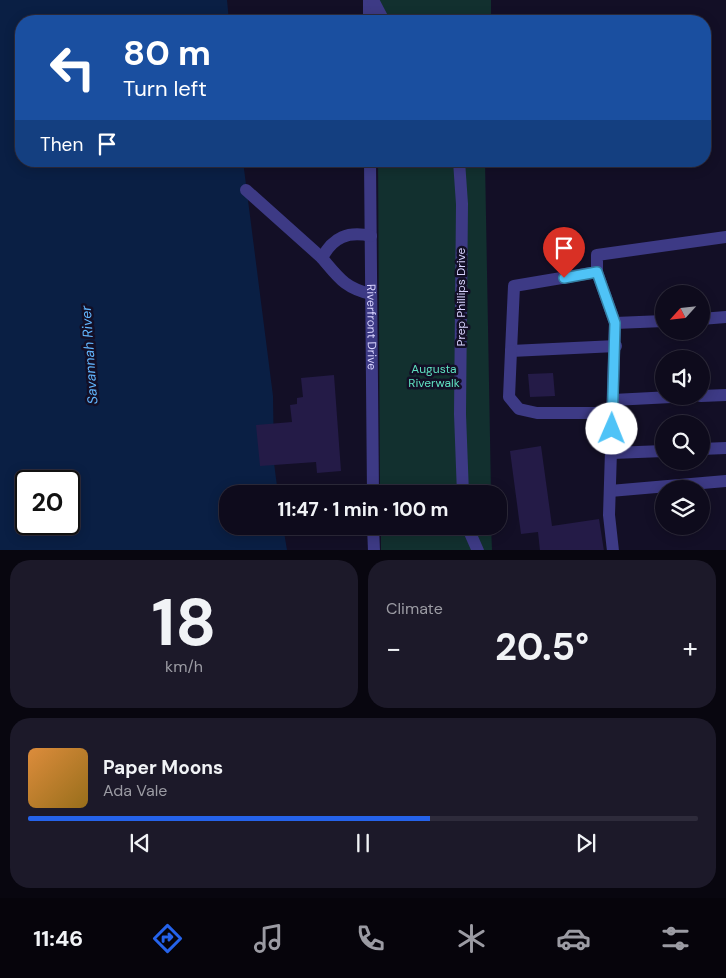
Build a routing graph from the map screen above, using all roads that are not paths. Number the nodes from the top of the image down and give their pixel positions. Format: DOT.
graph roads {
  1 [pos="371,0"];
  2 [pos="370,15"];
  3 [pos="380,15"];
  4 [pos="370,167"];
  5 [pos="459,167"];
  6 [pos="246,190"];
  7 [pos="371,236"];
  8 [pos="726,237"];
  9 [pos="322,258"];
  10 [pos="597,272"];
  11 [pos="371,294"];
  12 [pos="726,317"];
  13 [pos="710,318"];
  14 [pos="655,321"];
  15 [pos="615,323"];
  16 [pos="616,346"];
  17 [pos="511,352"];
  18 [pos="726,395"];
  19 [pos="710,396"];
  20 [pos="655,398"];
  21 [pos="613,400"];
  22 [pos="613,413"];
  23 [pos="726,448"];
  24 [pos="710,449"];
  25 [pos="655,451"];
  26 [pos="612,453"];
  27 [pos="726,481"];
  28 [pos="373,485"];
  29 [pos="463,485"];
  30 [pos="610,491"];
  31 [pos="373,535"];
  32 [pos="470,535"];
  33 [pos="374,550"];
  34 [pos="478,550"];
  35 [pos="613,550"];
  1 -- 2 [label="street"];
  1 -- 3 [label="street"];
  4 -- 7 [label="street, Riverfront Drive"];
  5 -- 29 [label="street, Prep Phillips Drive"];
  6 -- 9 [label="street"];
  7 -- 9 [label="street"];
  7 -- 11 [label="street, Riverfront Drive"];
  8 -- 10 [label="street"];
  9 -- 11 [label="street"];
  10 -- 15 [label="street"];
  10 -- 17 [label="street"];
  11 -- 28 [label="street, Riverfront Drive"];
  12 -- 13 [label="street"];
  14 -- 15 [label="street"];
  15 -- 16 [label="street"];
  16 -- 17 [label="street"];
  16 -- 21 [label="street"];
  17 -- 22 [label="street"];
  18 -- 19 [label="street"];
  20 -- 21 [label="street"];
  21 -- 22 [label="street"];
  22 -- 26 [label="street"];
  23 -- 24 [label="street"];
  25 -- 26 [label="street"];
  26 -- 30 [label="street"];
  27 -- 30 [label="street"];
  30 -- 35 [label="street"];
  31 -- 33 [label="street"];
  32 -- 34 [label="street"];
}
